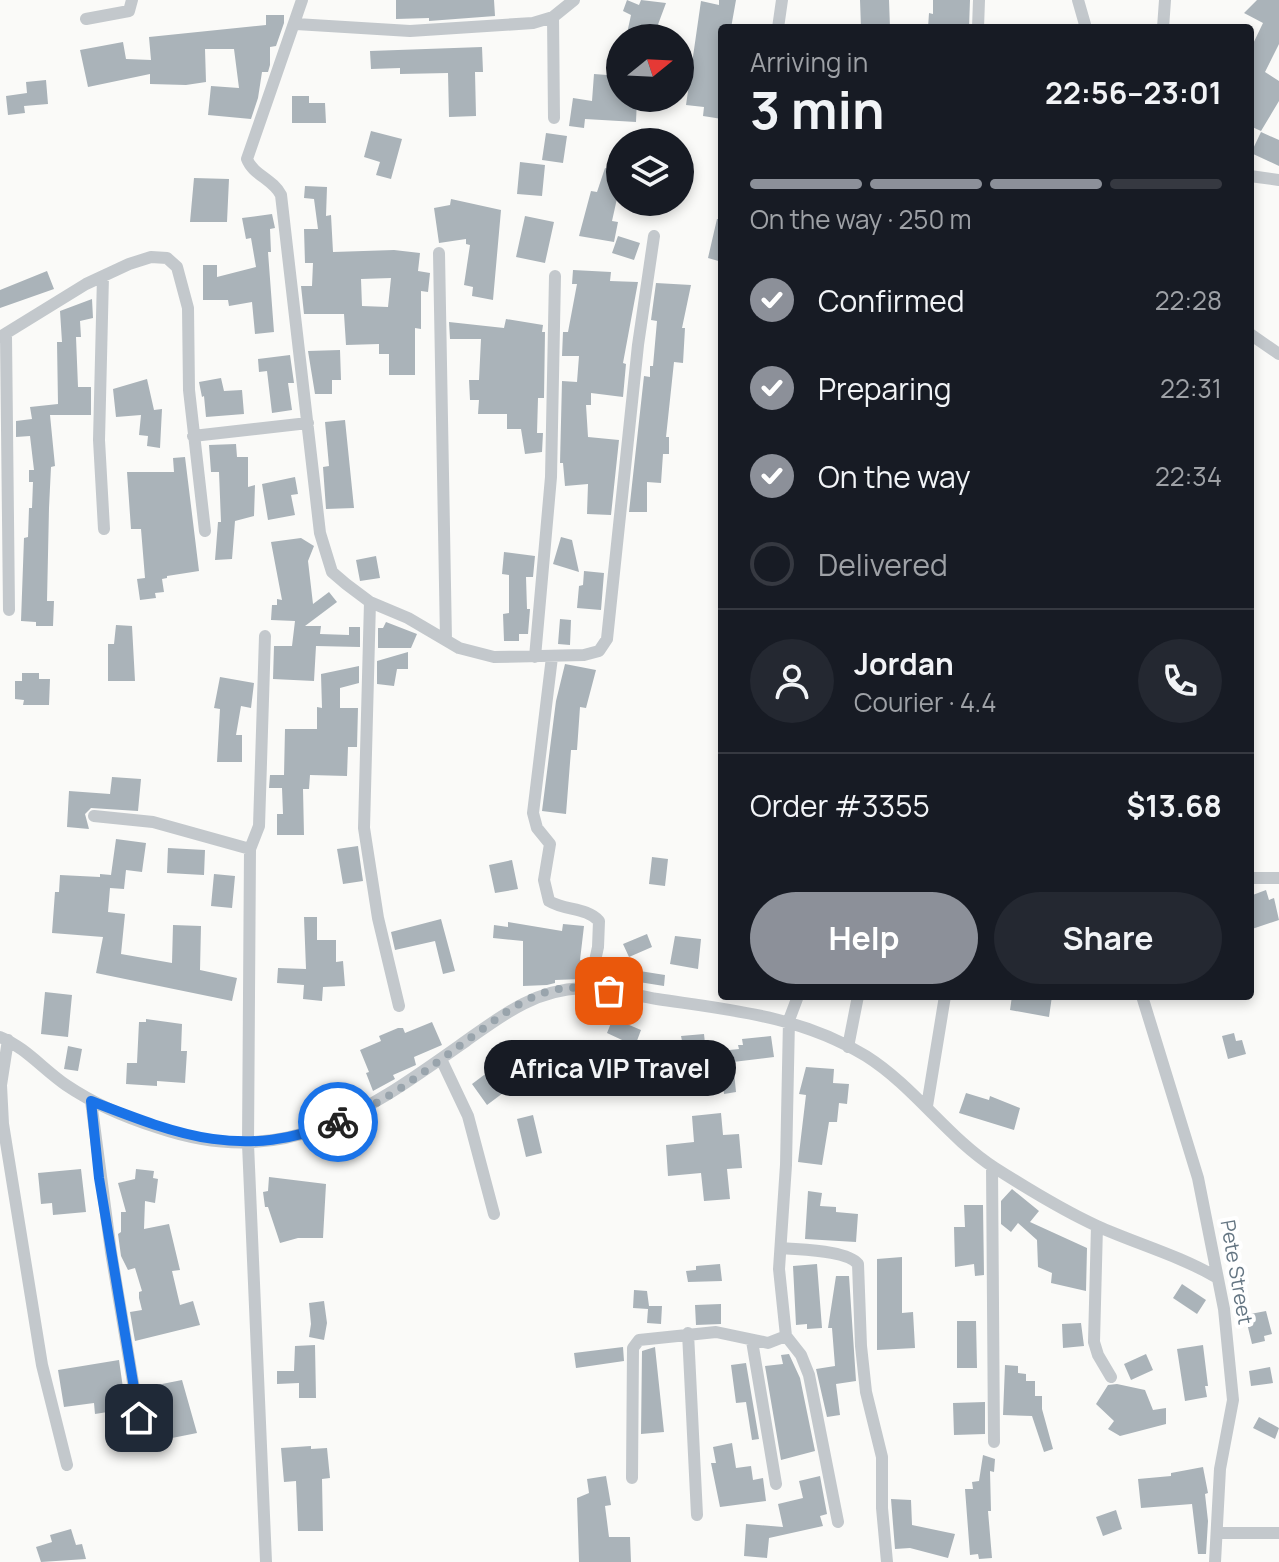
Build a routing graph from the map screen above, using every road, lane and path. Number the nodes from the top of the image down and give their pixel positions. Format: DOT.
graph roads {
  1 [pos="132,0"];
  2 [pos="302,0"];
  3 [pos="574,0"];
  4 [pos="782,0"];
  5 [pos="979,0"];
  6 [pos="1078,0"];
  7 [pos="1165,0"];
  8 [pos="553,17"];
  9 [pos="86,19"];
  10 [pos="296,24"];
  11 [pos="779,24"];
  12 [pos="978,24"];
  13 [pos="1085,24"];
  14 [pos="1163,24"];
  15 [pos="554,118"];
  16 [pos="1254,177"];
  17 [pos="1279,180"];
  18 [pos="654,236"];
  19 [pos="439,253"];
  20 [pos="103,276"];
  21 [pos="555,276"];
  22 [pos="3,337"];
  23 [pos="1254,337"];
  24 [pos="1279,354"];
  25 [pos="308,423"];
  26 [pos="193,436"];
  27 [pos="104,529"];
  28 [pos="205,531"];
  29 [pos="370,602"];
  30 [pos="9,610"];
  31 [pos="265,636"];
  32 [pos="446,640"];
  33 [pos="535,657"];
  34 [pos="552,657"];
  35 [pos="94,816"];
  36 [pos="250,849"];
  37 [pos="1254,878"];
  38 [pos="1279,878"];
  39 [pos="589,988"];
  40 [pos="796,1000"];
  41 [pos="857,1000"];
  42 [pos="944,1000"];
  43 [pos="1143,1000"];
  44 [pos="399,1006"];
  45 [pos="789,1020"];
  46 [pos="4,1038"];
  47 [pos="848,1047"];
  48 [pos="441,1059"];
  49 [pos="91,1101"];
  50 [pos="927,1106"];
  51 [pos="248,1144"];
  52 [pos="992,1166"];
  53 [pos="494,1214"];
  54 [pos="1097,1226"];
  55 [pos="782,1248"];
  56 [pos="1216,1277"];
  57 [pos="688,1333"];
  58 [pos="786,1336"];
  59 [pos="752,1341"];
  60 [pos="1111,1377"];
  61 [pos="139,1418"];
  62 [pos="994,1442"];
  63 [pos="67,1465"];
  64 [pos="632,1478"];
  65 [pos="776,1484"];
  66 [pos="697,1515"];
  67 [pos="838,1522"];
  68 [pos="1219,1533"];
  69 [pos="1279,1533"];
  70 [pos="266,1562"];
  71 [pos="887,1562"];
  72 [pos="1215,1562"];
  1 -- 9 [label="street"];
  2 -- 10 [label="street"];
  3 -- 8 [label="street"];
  4 -- 11 [label="street"];
  5 -- 12 [label="street"];
  6 -- 13 [label="street"];
  7 -- 14 [label="street"];
  8 -- 10 [label="street"];
  8 -- 15 [label="street"];
  10 -- 25 [label="street"];
  16 -- 17 [label="street"];
  18 -- 34 [label="street"];
  19 -- 32 [label="street"];
  20 -- 22 [label="street"];
  20 -- 26 [label="street"];
  20 -- 27 [label="street"];
  21 -- 33 [label="street"];
  22 -- 30 [label="street"];
  23 -- 24 [label="street"];
  25 -- 26 [label="street"];
  25 -- 29 [label="street"];
  26 -- 28 [label="street"];
  29 -- 32 [label="street"];
  29 -- 44 [label="street"];
  31 -- 36 [label="street"];
  32 -- 33 [label="street"];
  33 -- 34 [label="street"];
  34 -- 39 [label="street"];
  35 -- 36 [label="street"];
  36 -- 51 [label="street"];
  37 -- 38 [label="street"];
  39 -- 45 [label="street"];
  39 -- 48 [label="street"];
  40 -- 45 [label="street"];
  41 -- 47 [label="street"];
  42 -- 50 [label="street"];
  43 -- 56 [label="street, Pete Street"];
  45 -- 47 [label="street"];
  45 -- 55 [label="street"];
  46 -- 49 [label="street"];
  46 -- 63 [label="street"];
  47 -- 50 [label="street"];
  48 -- 51 [label="street"];
  48 -- 53 [label="street"];
  49 -- 51 [label="street"];
  49 -- 61 [label="street"];
  50 -- 52 [label="street"];
  51 -- 70 [label="street"];
  52 -- 54 [label="street"];
  52 -- 62 [label="street"];
  54 -- 56 [label="street"];
  54 -- 60 [label="street"];
  55 -- 58 [label="street"];
  55 -- 71 [label="street"];
  56 -- 68 [label="street, Pete Street"];
  57 -- 59 [label="street"];
  57 -- 64 [label="street"];
  57 -- 66 [label="street"];
  58 -- 59 [label="street"];
  58 -- 67 [label="street"];
  59 -- 65 [label="street"];
  68 -- 69 [label="street"];
  68 -- 72 [label="street, Pete Street"];
}
